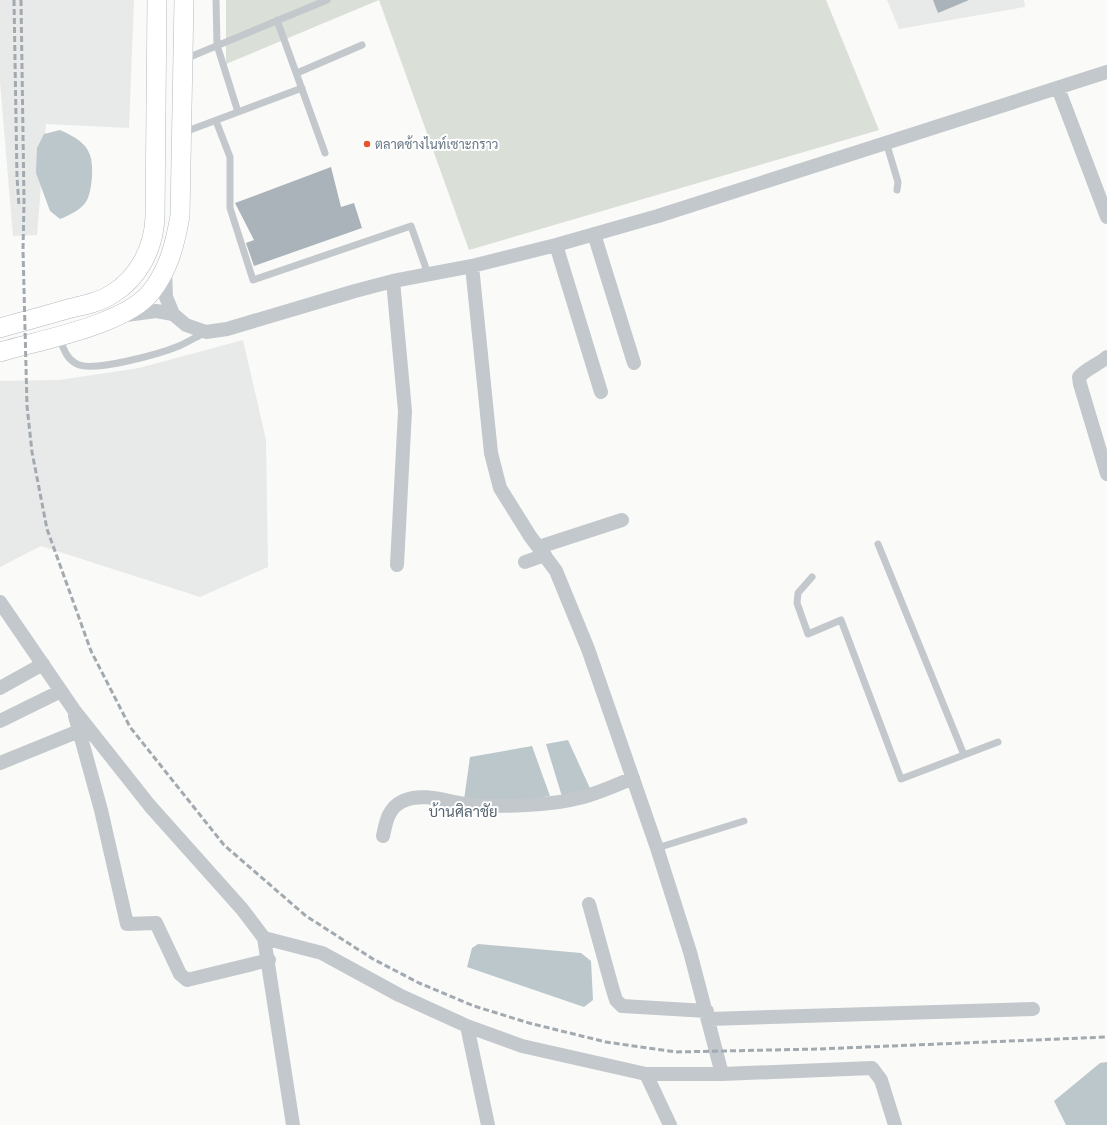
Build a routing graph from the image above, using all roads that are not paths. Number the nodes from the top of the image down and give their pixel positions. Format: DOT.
graph roads {
  1 [pos="157,0"];
  2 [pos="184,0"];
  3 [pos="216,0"];
  4 [pos="327,0"];
  5 [pos="277,20"];
  6 [pos="217,45"];
  7 [pos="362,45"];
  8 [pos="183,59"];
  9 [pos="1107,72"];
  10 [pos="296,73"];
  11 [pos="302,88"];
  12 [pos="1058,88"];
  13 [pos="238,112"];
  14 [pos="216,121"];
  15 [pos="182,134"];
  16 [pos="886,142"];
  17 [pos="325,154"];
  18 [pos="896,190"];
  19 [pos="1107,217"];
  20 [pos="594,234"];
  21 [pos="556,245"];
  22 [pos="472,266"];
  23 [pos="165,270"];
  24 [pos="428,274"];
  25 [pos="393,281"];
  26 [pos="172,314"];
  27 [pos="116,317"];
  28 [pos="0,328"];
  29 [pos="206,332"];
  30 [pos="58,336"];
  31 [pos="0,352"];
  32 [pos="1107,357"];
  33 [pos="634,363"];
  34 [pos="601,392"];
  35 [pos="1107,474"];
  36 [pos="622,520"];
  37 [pos="878,544"];
  38 [pos="542,551"];
  39 [pos="525,562"];
  40 [pos="397,564"];
  41 [pos="812,577"];
  42 [pos="0,602"];
  43 [pos="43,664"];
  44 [pos="0,688"];
  45 [pos="61,691"];
  46 [pos="74,710"];
  47 [pos="0,720"];
  48 [pos="79,731"];
  49 [pos="998,742"];
  50 [pos="964,755"];
  51 [pos="0,763"];
  52 [pos="632,778"];
  53 [pos="744,821"];
  54 [pos="383,836"];
  55 [pos="657,848"];
  56 [pos="589,904"];
  57 [pos="264,938"];
  58 [pos="269,960"];
  59 [pos="1033,1009"];
  60 [pos="708,1015"];
  61 [pos="467,1026"];
  62 [pos="646,1074"];
  63 [pos="722,1074"];
  64 [pos="293,1125"];
  65 [pos="488,1125"];
  66 [pos="670,1125"];
  67 [pos="895,1125"];
  1 -- 28 [label="main road"];
  2 -- 8 [label="main road"];
  3 -- 6 [label="lane"];
  4 -- 5 [label="lane"];
  5 -- 6 [label="lane"];
  5 -- 10 [label="lane"];
  6 -- 8 [label="lane"];
  6 -- 13 [label="lane"];
  7 -- 10 [label="lane"];
  8 -- 15 [label="main road"];
  9 -- 12 [label="street"];
  10 -- 11 [label="lane"];
  11 -- 13 [label="lane"];
  11 -- 17 [label="lane"];
  12 -- 16 [label="street"];
  12 -- 19 [label="street"];
  13 -- 14 [label="lane"];
  14 -- 15 [label="lane"];
  14 -- 24 [label="lane"];
  15 -- 23 [label="main road"];
  16 -- 18 [label="lane"];
  16 -- 20 [label="street"];
  20 -- 21 [label="street"];
  20 -- 33 [label="street"];
  21 -- 22 [label="street"];
  21 -- 34 [label="street"];
  22 -- 24 [label="street"];
  22 -- 38 [label="street"];
  23 -- 26 [label="street"];
  23 -- 27 [label="main road"];
  24 -- 25 [label="street"];
  25 -- 29 [label="street"];
  25 -- 40 [label="street"];
  26 -- 27 [label="street"];
  26 -- 29 [label="street"];
  27 -- 30 [label="main road"];
  29 -- 30 [label="lane"];
  30 -- 31 [label="main road"];
  32 -- 35 [label="street"];
  36 -- 38 [label="street"];
  37 -- 50 [label="lane"];
  38 -- 39 [label="street"];
  38 -- 52 [label="street"];
  41 -- 50 [label="lane"];
  42 -- 43 [label="street"];
  43 -- 44 [label="street"];
  43 -- 45 [label="street"];
  45 -- 46 [label="street"];
  45 -- 47 [label="street"];
  46 -- 48 [label="street"];
  46 -- 57 [label="street"];
  48 -- 51 [label="street"];
  48 -- 58 [label="street"];
  49 -- 50 [label="lane"];
  52 -- 54 [label="street"];
  52 -- 55 [label="street"];
  53 -- 55 [label="lane"];
  55 -- 60 [label="street"];
  56 -- 60 [label="street"];
  57 -- 58 [label="street"];
  57 -- 61 [label="street"];
  58 -- 64 [label="street"];
  59 -- 60 [label="street"];
  60 -- 63 [label="street"];
  61 -- 62 [label="street"];
  61 -- 65 [label="street"];
  62 -- 63 [label="street"];
  62 -- 66 [label="street"];
  63 -- 67 [label="street"];
}
